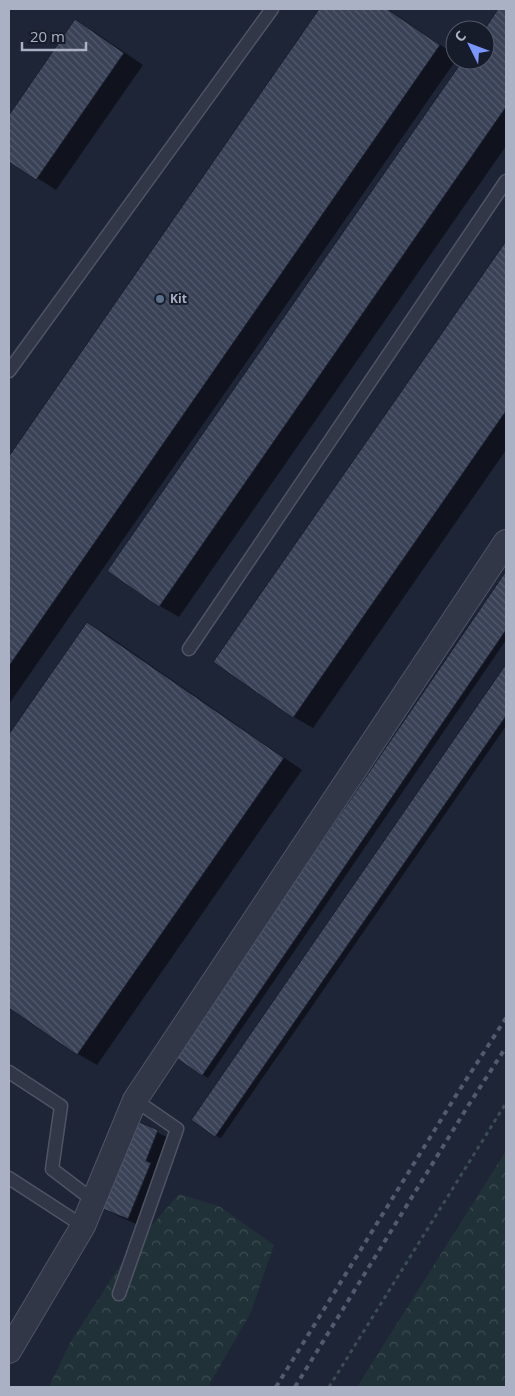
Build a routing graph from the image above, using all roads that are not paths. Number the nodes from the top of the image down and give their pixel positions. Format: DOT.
graph roads {
  1 [pos="272,9"];
  2 [pos="506,181"];
  3 [pos="9,371"];
  4 [pos="506,542"];
  5 [pos="189,649"];
  6 [pos="9,1072"];
  7 [pos="135,1100"];
  8 [pos="9,1178"];
  9 [pos="94,1201"];
  10 [pos="83,1226"];
  11 [pos="119,1294"];
  12 [pos="9,1351"];
  1 -- 3 [label="lane"];
  2 -- 5 [label="lane"];
  4 -- 7 [label="street"];
  6 -- 9 [label="lane"];
  7 -- 9 [label="street"];
  7 -- 11 [label="lane"];
  8 -- 10 [label="lane"];
  9 -- 10 [label="street"];
  10 -- 12 [label="street"];
}
